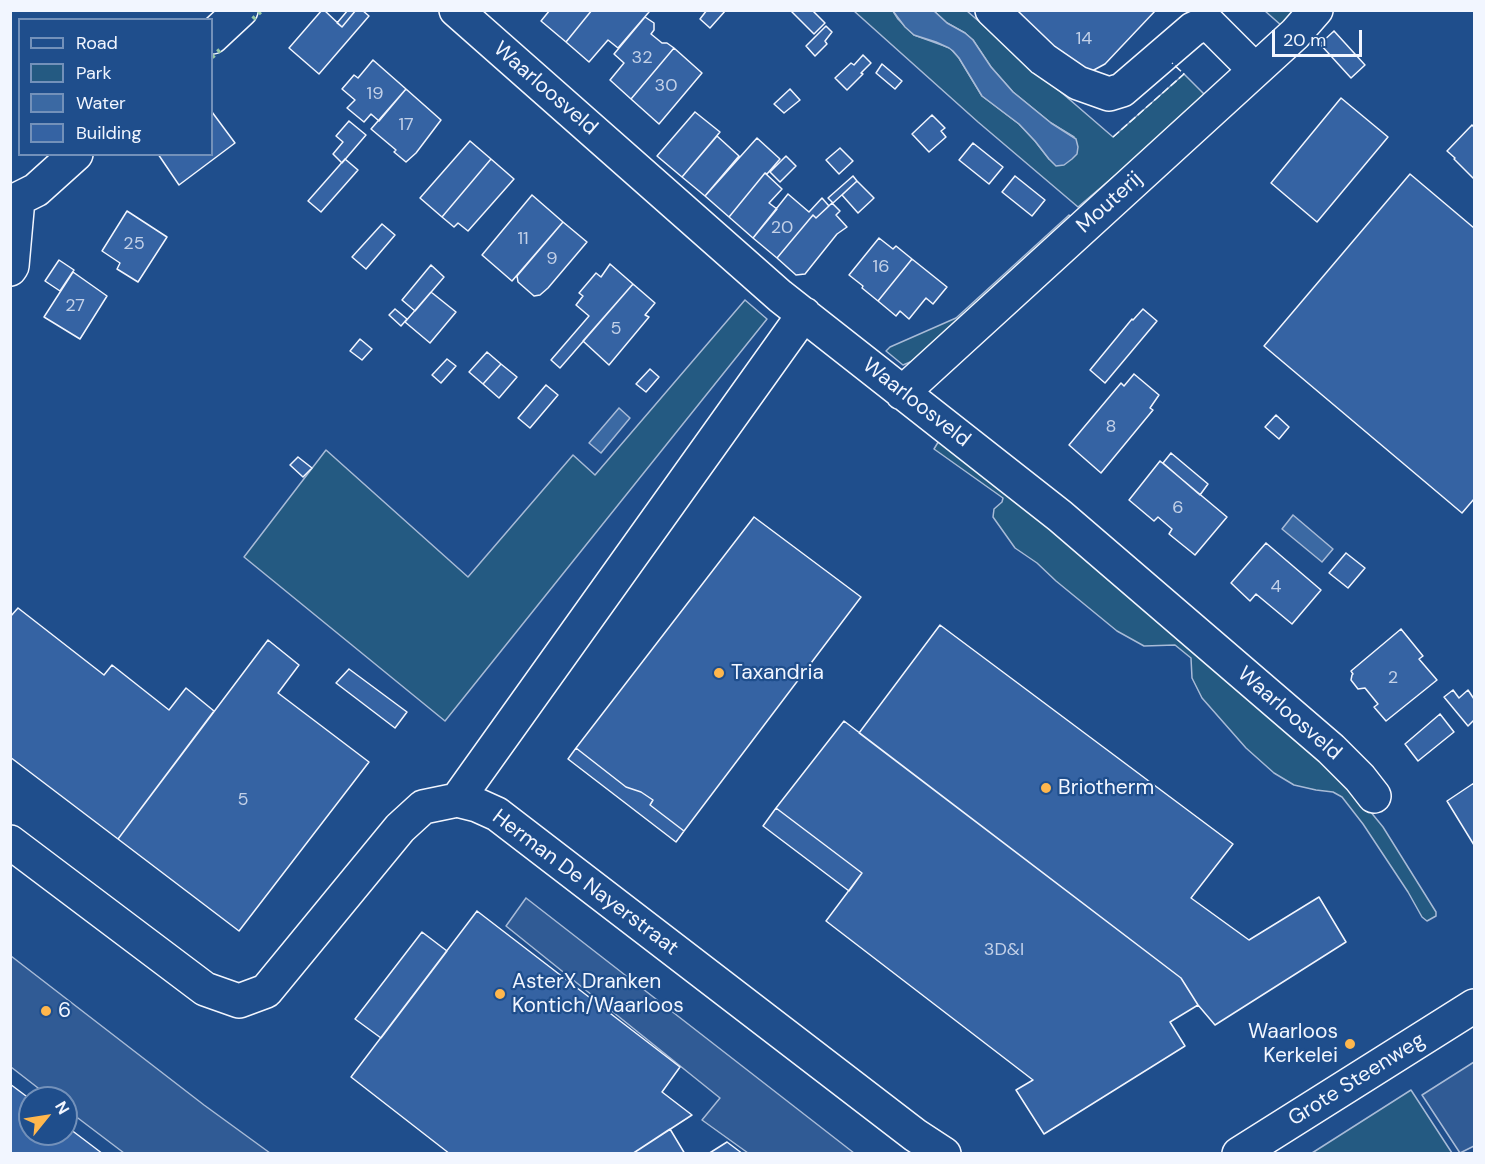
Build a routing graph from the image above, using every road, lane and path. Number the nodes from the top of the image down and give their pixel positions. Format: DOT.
graph roads {
  1 [pos="241,10"];
  2 [pos="456,10"];
  3 [pos="992,10"];
  4 [pos="1316,10"];
  5 [pos="213,36"];
  6 [pos="1255,70"];
  7 [pos="74,156"];
  8 [pos="14,200"];
  9 [pos="10,269"];
  10 [pos="804,315"];
  11 [pos="902,393"];
  12 [pos="1374,796"];
  13 [pos="457,800"];
  14 [pos="10,842"];
  15 [pos="1474,1006"];
  16 [pos="921,1144"];
  17 [pos="944,1154"];
  18 [pos="1239,1154"];
  1 -- 5 [label="street"];
  2 -- 10 [label="street, Waarloosveld"];
  3 -- 6 [label="street"];
  4 -- 6 [label="street, Mouterij"];
  6 -- 11 [label="street, Mouterij"];
  7 -- 8 [label="street"];
  8 -- 9 [label="street"];
  10 -- 11 [label="street, Waarloosveld"];
  10 -- 13 [label="street"];
  11 -- 12 [label="street, Waarloosveld"];
  13 -- 14 [label="street, Herman De Nayerstraat"];
  13 -- 16 [label="street, Herman De Nayerstraat"];
  15 -- 18 [label="street, Grote Steenweg"];
  16 -- 17 [label="street, Herman De Nayerstraat"];
}
